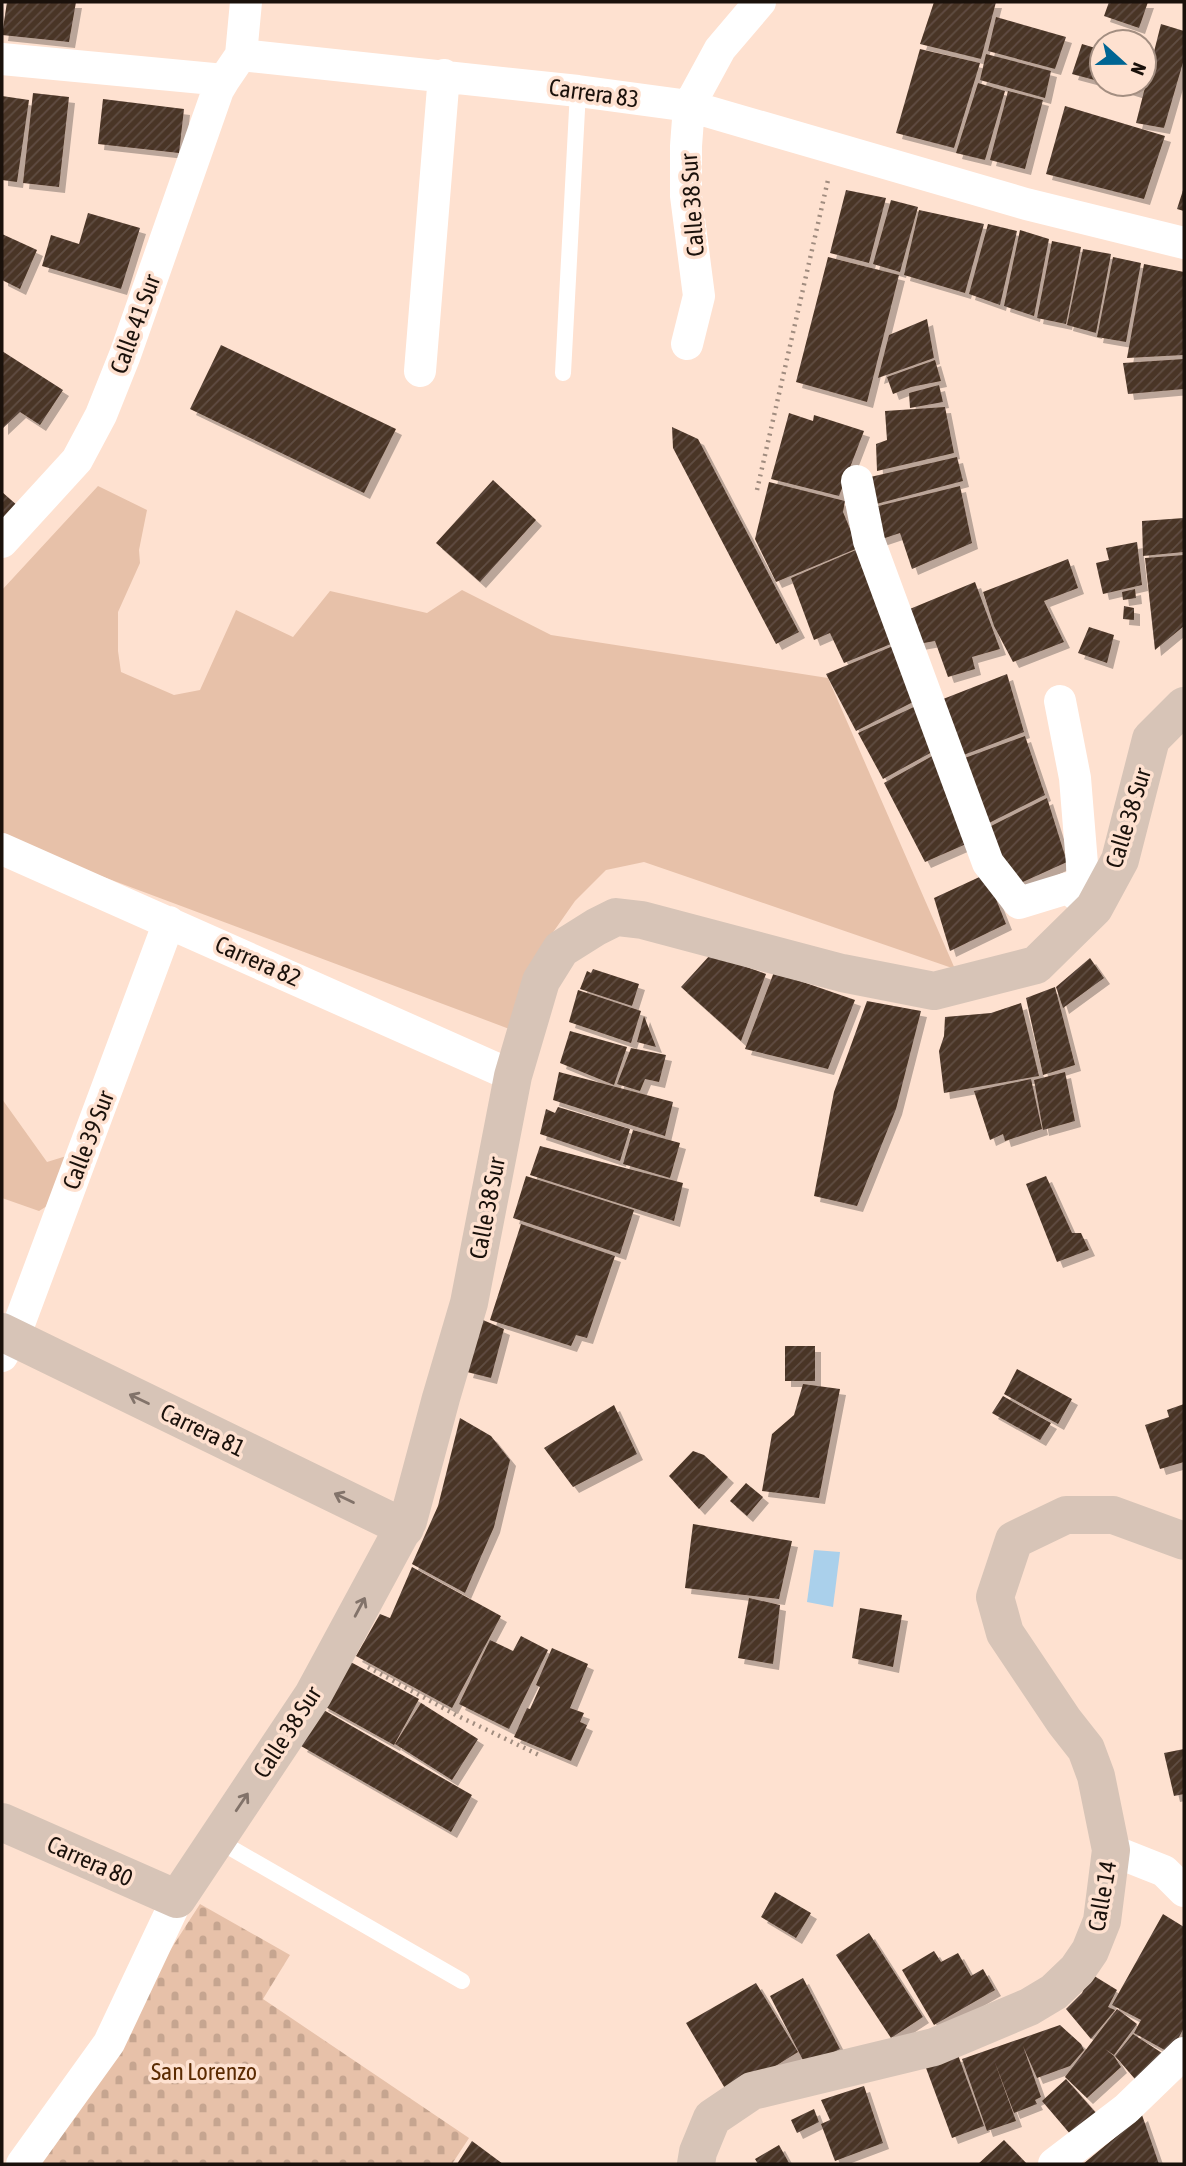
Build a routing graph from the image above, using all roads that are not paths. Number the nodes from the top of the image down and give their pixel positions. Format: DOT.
graph roads {
  1 [pos="246,2"];
  2 [pos="760,2"];
  3 [pos="2,59"];
  4 [pos="232,67"];
  5 [pos="444,75"];
  6 [pos="578,90"];
  7 [pos="689,106"];
  8 [pos="1184,243"];
  9 [pos="687,344"];
  10 [pos="420,371"];
  11 [pos="563,373"];
  12 [pos="857,481"];
  13 [pos="2,542"];
  14 [pos="1060,701"];
  15 [pos="1184,706"];
  16 [pos="2,849"];
  17 [pos="1088,904"];
  18 [pos="169,922"];
  19 [pos="513,1076"];
  20 [pos="5,1342"];
  21 [pos="405,1528"];
  22 [pos="1184,1541"];
  23 [pos="2,1822"];
  24 [pos="217,1840"];
  25 [pos="1111,1850"];
  26 [pos="1184,1891"];
  27 [pos="177,1899"];
  28 [pos="462,1981"];
  29 [pos="1184,2053"];
  30 [pos="22,2164"];
  31 [pos="696,2164"];
  32 [pos="1054,2164"];
  1 -- 4 [label="street, Calle 41 Sur"];
  2 -- 7 [label="street, Calle 38 Sur"];
  3 -- 4 [label="street, Carrera 83"];
  4 -- 5 [label="street, Carrera 83"];
  4 -- 13 [label="street, Calle 41 Sur"];
  5 -- 6 [label="street, Carrera 83"];
  5 -- 10 [label="street"];
  6 -- 7 [label="street, Carrera 83"];
  6 -- 11 [label="lane"];
  7 -- 8 [label="street, Carrera 83"];
  7 -- 9 [label="street, Calle 38 Sur"];
  12 -- 17 [label="street"];
  14 -- 17 [label="street"];
  15 -- 17 [label="street, Calle 38 Sur"];
  16 -- 18 [label="street, Carrera 82"];
  17 -- 19 [label="street, Calle 38 Sur"];
  18 -- 19 [label="street, Carrera 82"];
  18 -- 20 [label="street, Calle 39 Sur"];
  19 -- 21 [label="street, Calle 38 Sur"];
  21 -- 20 [label="street, Carrera 81, one-way"];
  24 -- 21 [label="street, Calle 38 Sur, one-way"];
  22 -- 25 [label="street, Calle 14"];
  23 -- 27 [label="street, Carrera 80"];
  24 -- 27 [label="street, Calle 38 Sur"];
  24 -- 28 [label="lane"];
  25 -- 26 [label="street"];
  25 -- 31 [label="street, Calle 14"];
  27 -- 30 [label="street, Calle 38 Sur"];
  29 -- 32 [label="street"];
}
